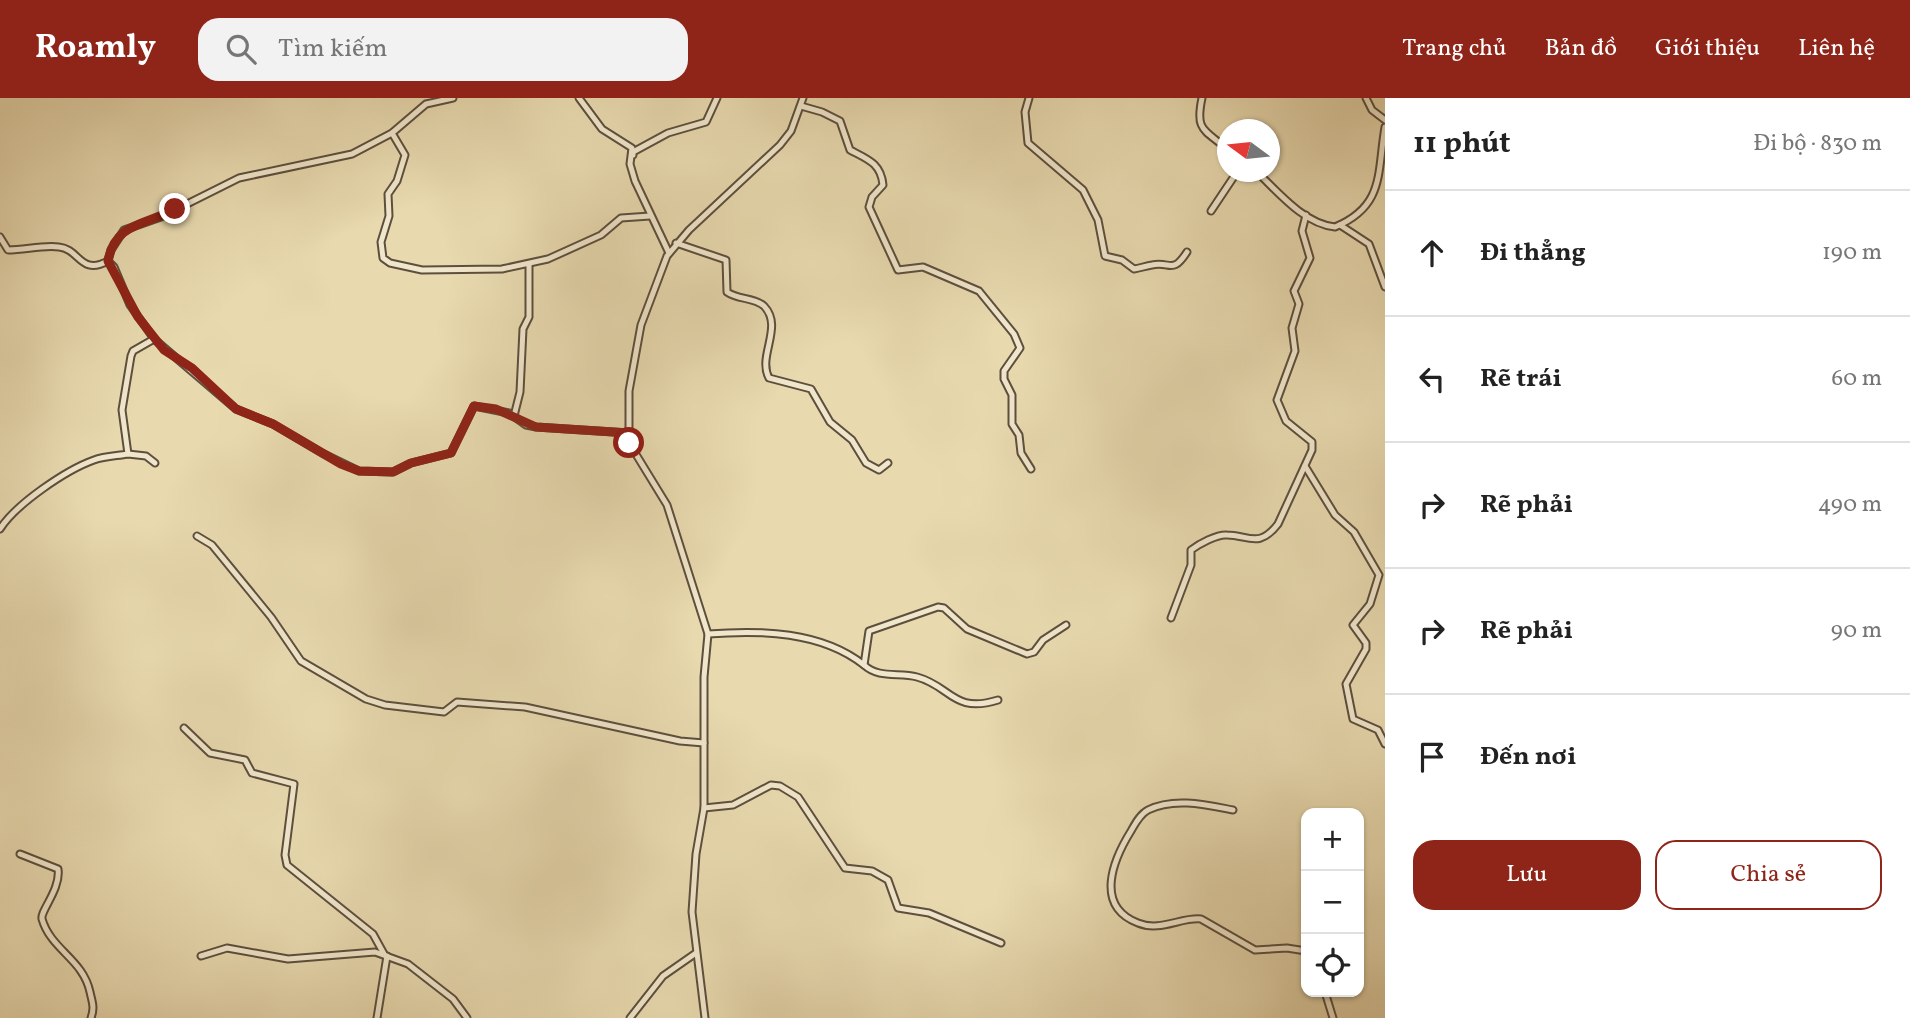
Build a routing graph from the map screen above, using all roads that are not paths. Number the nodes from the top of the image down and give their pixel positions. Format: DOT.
graph roads {
  1 [pos="453,98"];
  2 [pos="579,98"];
  3 [pos="717,98"];
  4 [pos="803,98"];
  5 [pos="1028,98"];
  6 [pos="1202,98"];
  7 [pos="1366,98"];
  8 [pos="801,106"];
  9 [pos="1385,120"];
  10 [pos="1385,127"];
  11 [pos="391,134"];
  12 [pos="1217,141"];
  13 [pos="633,155"];
  14 [pos="1230,182"];
  15 [pos="1268,182"];
  16 [pos="1211,211"];
  17 [pos="1306,215"];
  18 [pos="650,216"];
  19 [pos="1340,225"];
  20 [pos="0,237"];
  21 [pos="676,243"];
  22 [pos="1188,252"];
  23 [pos="669,253"];
  24 [pos="108,261"];
  25 [pos="529,264"];
  26 [pos="1385,287"];
  27 [pos="154,339"];
  28 [pos="514,416"];
  29 [pos="629,433"];
  30 [pos="128,454"];
  31 [pos="888,463"];
  32 [pos="155,464"];
  33 [pos="1305,466"];
  34 [pos="1031,470"];
  35 [pos="0,529"];
  36 [pos="197,536"];
  37 [pos="1171,618"];
  38 [pos="1066,625"];
  39 [pos="708,634"];
  40 [pos="864,665"];
  41 [pos="998,700"];
  42 [pos="184,728"];
  43 [pos="704,743"];
  44 [pos="1385,744"];
  45 [pos="704,808"];
  46 [pos="1233,810"];
  47 [pos="20,854"];
  48 [pos="1001,943"];
  49 [pos="1301,950"];
  50 [pos="696,953"];
  51 [pos="385,955"];
  52 [pos="201,956"];
  53 [pos="1327,997"];
  54 [pos="91,1018"];
  55 [pos="377,1018"];
  56 [pos="467,1018"];
  57 [pos="630,1018"];
  58 [pos="705,1018"];
  59 [pos="1333,1018"];
  1 -- 11 [label="street"];
  2 -- 13 [label="street"];
  3 -- 13 [label="street"];
  4 -- 8 [label="street"];
  5 -- 22 [label="street"];
  6 -- 12 [label="street"];
  7 -- 9 [label="street"];
  8 -- 21 [label="street"];
  8 -- 34 [label="street"];
  10 -- 19 [label="street"];
  11 -- 24 [label="street"];
  11 -- 25 [label="street"];
  13 -- 18 [label="street"];
  14 -- 16 [label="street"];
  15 -- 17 [label="street"];
  17 -- 19 [label="street"];
  17 -- 33 [label="street"];
  18 -- 23 [label="street"];
  18 -- 25 [label="street"];
  19 -- 26 [label="street"];
  20 -- 24 [label="street"];
  21 -- 23 [label="street"];
  21 -- 31 [label="street"];
  23 -- 29 [label="street"];
  24 -- 27 [label="street"];
  25 -- 28 [label="street"];
  27 -- 28 [label="street"];
  27 -- 30 [label="street"];
  28 -- 29 [label="street"];
  29 -- 39 [label="street"];
  30 -- 32 [label="street"];
  30 -- 35 [label="street"];
  33 -- 37 [label="street"];
  33 -- 44 [label="street"];
  36 -- 43 [label="street"];
  38 -- 40 [label="street"];
  39 -- 40 [label="street"];
  39 -- 43 [label="street"];
  40 -- 41 [label="street"];
  42 -- 51 [label="street"];
  43 -- 45 [label="street"];
  45 -- 48 [label="street"];
  45 -- 50 [label="street"];
  46 -- 49 [label="street"];
  47 -- 54 [label="street"];
  50 -- 57 [label="street"];
  50 -- 58 [label="street"];
  51 -- 52 [label="street"];
  51 -- 55 [label="street"];
  51 -- 56 [label="street"];
  53 -- 59 [label="street"];
}
